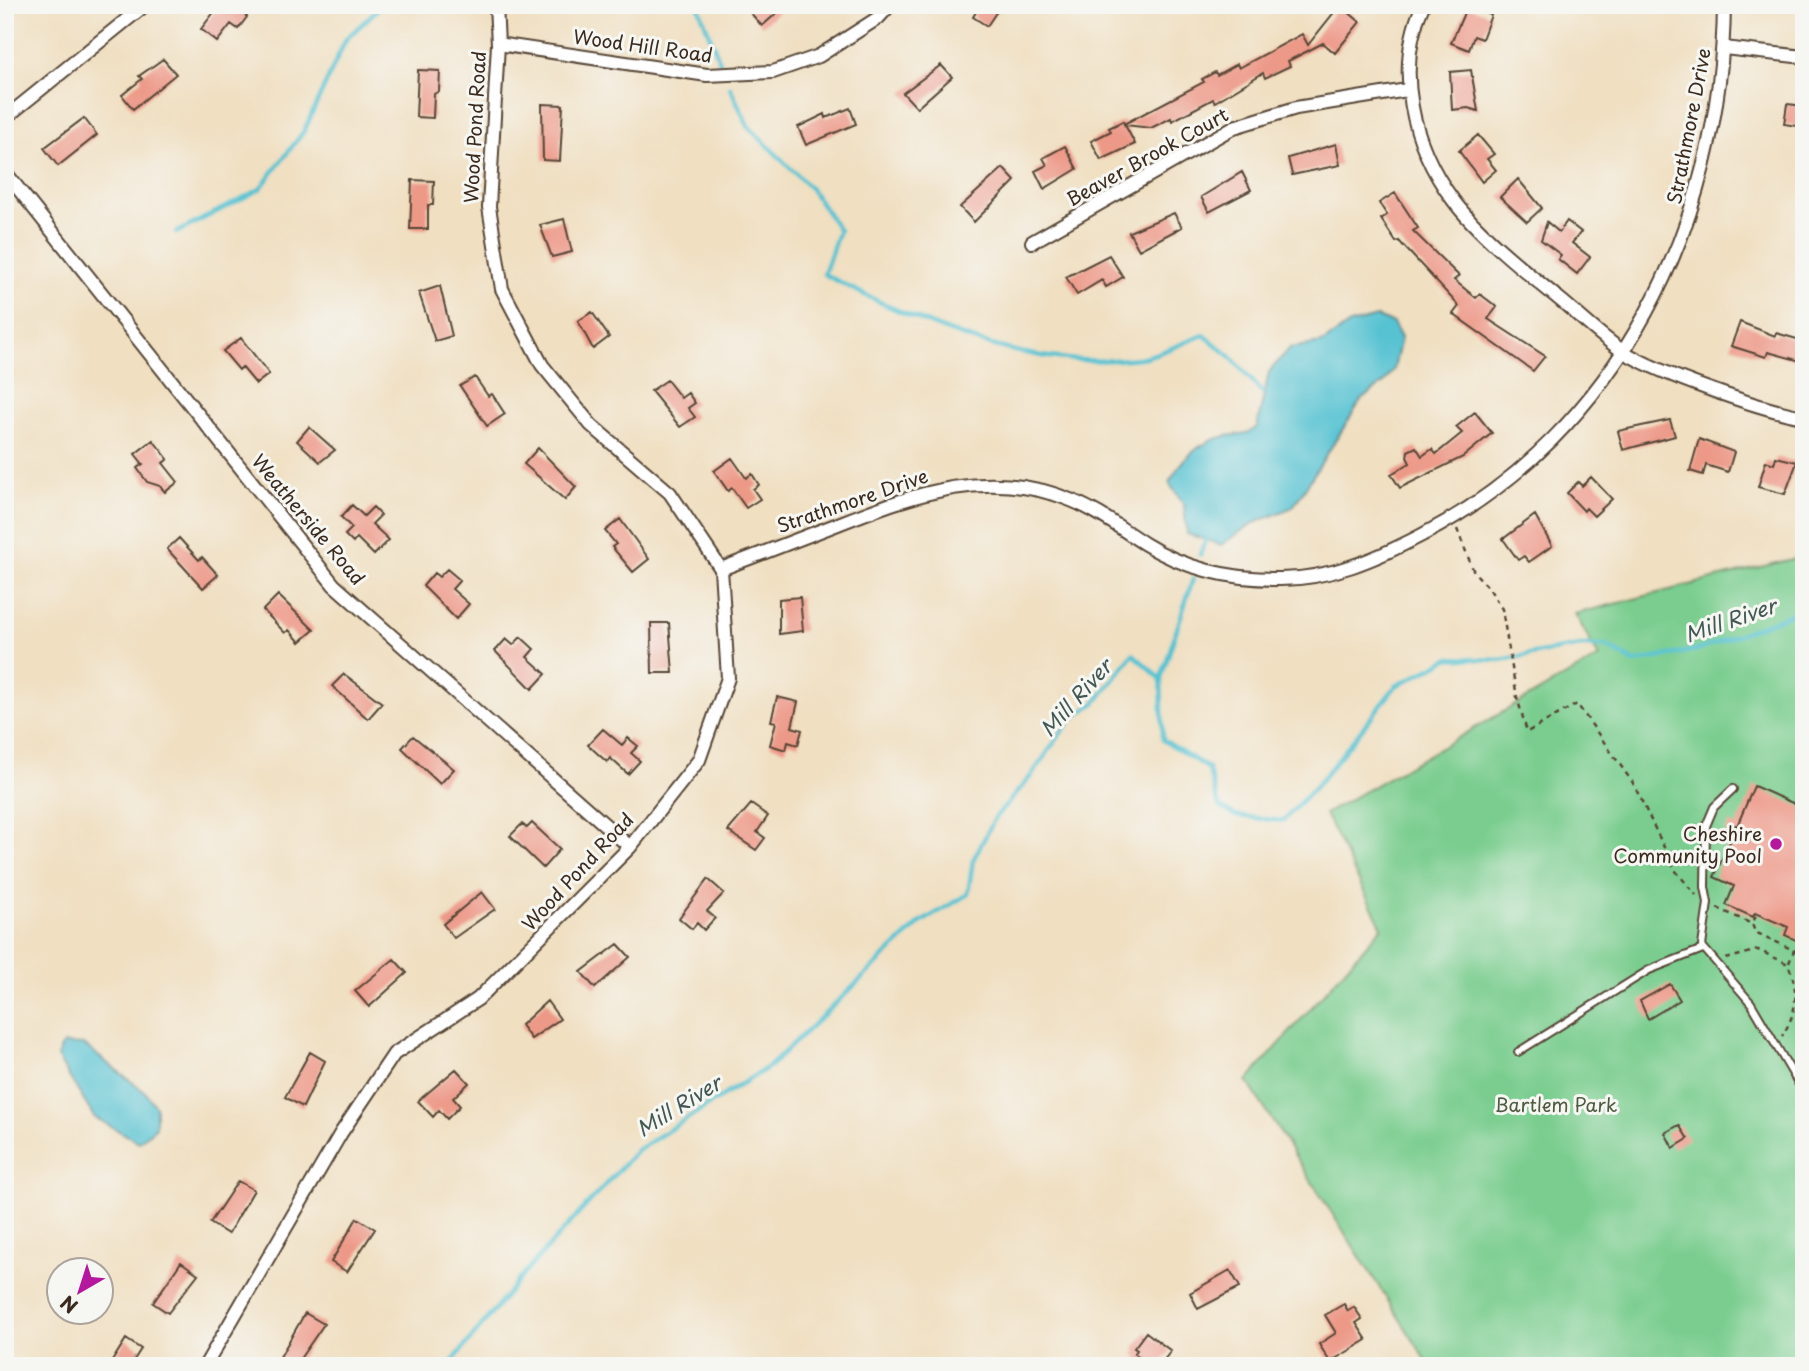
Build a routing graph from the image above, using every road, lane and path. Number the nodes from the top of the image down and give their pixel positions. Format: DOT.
graph roads {
  1 [pos="145,5"];
  2 [pos="496,5"];
  3 [pos="890,5"];
  4 [pos="1423,5"];
  5 [pos="1724,5"];
  6 [pos="498,44"];
  7 [pos="1724,48"];
  8 [pos="1804,57"];
  9 [pos="1407,90"];
  10 [pos="5,118"];
  11 [pos="5,172"];
  12 [pos="1032,242"];
  13 [pos="1624,352"];
  14 [pos="1804,417"];
  15 [pos="1451,519"];
  16 [pos="721,569"];
  17 [pos="1733,789"];
  18 [pos="630,847"];
  19 [pos="1708,903"];
  20 [pos="1756,916"];
  21 [pos="1752,924"];
  22 [pos="1703,949"];
  23 [pos="1794,950"];
  24 [pos="1804,955"];
  25 [pos="1714,963"];
  26 [pos="1788,964"];
  27 [pos="1782,1037"];
  28 [pos="1790,1048"];
  29 [pos="1518,1052"];
  30 [pos="1804,1055"];
  31 [pos="1804,1093"];
  32 [pos="205,1366"];
  33 [pos="1242,1366"];
  34 [pos="1252,1366"];
  1 -- 10 [label="street"];
  2 -- 6 [label="street, Wood Pond Road"];
  3 -- 6 [label="street, Wood Hill Road"];
  4 -- 9 [label="street"];
  5 -- 7 [label="street, Strathmore Drive"];
  6 -- 16 [label="street, Wood Pond Road"];
  7 -- 8 [label="street"];
  7 -- 13 [label="street, Strathmore Drive"];
  9 -- 12 [label="street, Beaver Brook Court"];
  9 -- 13 [label="street"];
  11 -- 18 [label="street, Weatherside Road"];
  13 -- 14 [label="street"];
  13 -- 15 [label="street, Strathmore Drive"];
  15 -- 16 [label="street, Strathmore Drive"];
  15 -- 19 [label="path"];
  16 -- 18 [label="street, Wood Pond Road"];
  17 -- 19 [label="lane"];
  18 -- 32 [label="street, Wood Pond Road"];
  19 -- 21 [label="path"];
  19 -- 22 [label="lane"];
  20 -- 21 [label="path"];
  21 -- 23 [label="path"];
  22 -- 25 [label="lane"];
  22 -- 29 [label="lane"];
  23 -- 24 [label="path"];
  23 -- 26 [label="path"];
  25 -- 26 [label="path"];
  25 -- 31 [label="lane"];
  26 -- 27 [label="path"];
  28 -- 30 [label="path"];
  33 -- 34 [label="street"];
}
